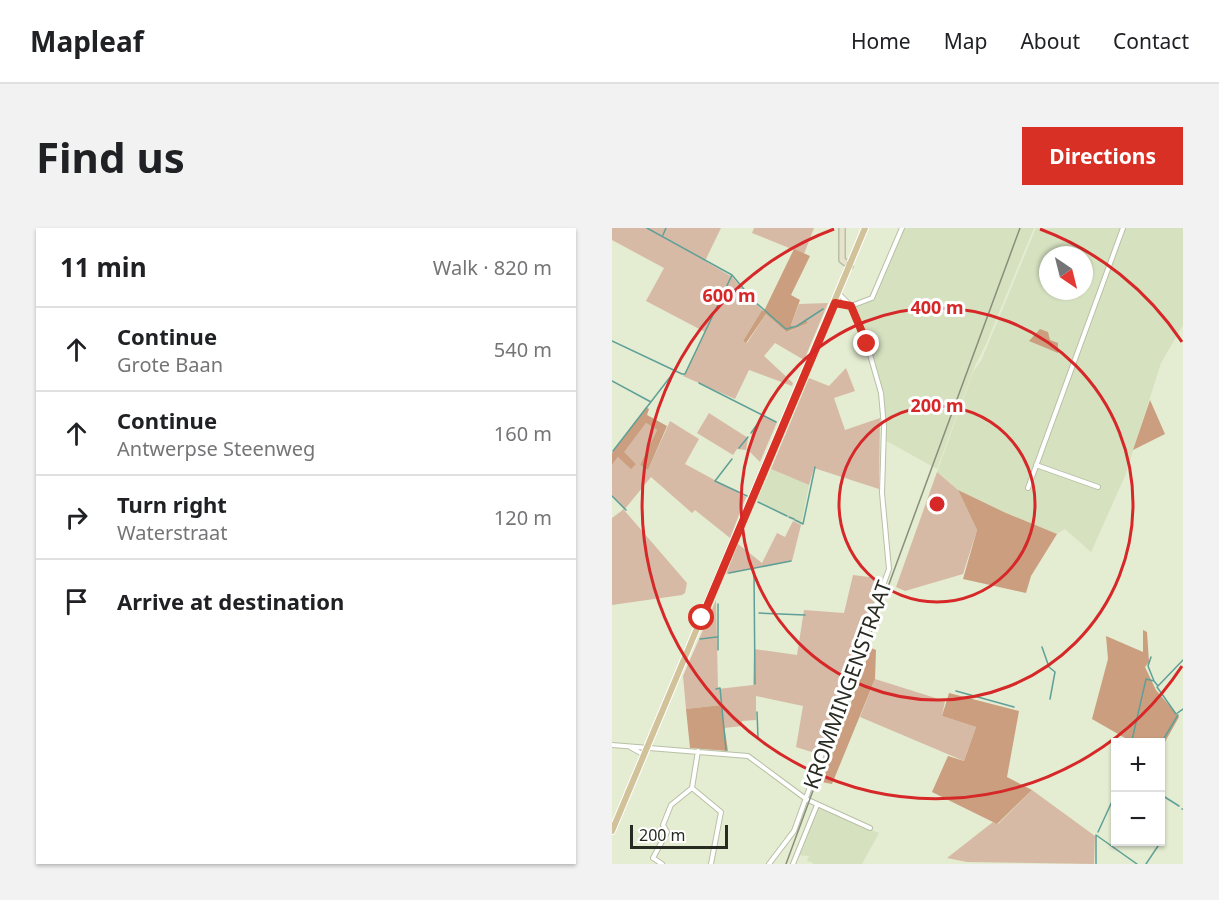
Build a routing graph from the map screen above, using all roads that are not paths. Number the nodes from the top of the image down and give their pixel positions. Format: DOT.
graph roads {
  1 [pos="842,228"];
  2 [pos="865,228"];
  3 [pos="902,228"];
  4 [pos="1123,228"];
  5 [pos="849,267"];
  6 [pos="838,294"];
  7 [pos="835,303"];
  8 [pos="851,306"];
  9 [pos="1036,465"];
  10 [pos="1098,487"];
  11 [pos="1028,488"];
  12 [pos="612,745"];
  13 [pos="630,746"];
  14 [pos="647,747"];
  15 [pos="698,751"];
  16 [pos="644,755"];
  17 [pos="692,788"];
  18 [pos="806,800"];
  19 [pos="817,805"];
  20 [pos="870,828"];
  21 [pos="612,831"];
  22 [pos="662,864"];
  23 [pos="711,864"];
  24 [pos="770,864"];
  25 [pos="793,864"];
  1 -- 5 [label="street"];
  2 -- 5 [label="main road"];
  3 -- 8 [label="street"];
  4 -- 9 [label="street"];
  5 -- 6 [label="main road"];
  6 -- 7 [label="main road"];
  6 -- 8 [label="street"];
  7 -- 8 [label="street"];
  7 -- 14 [label="main road"];
  8 -- 18 [label="street, KROMMINGENSTRAAT"];
  9 -- 10 [label="street"];
  9 -- 11 [label="street"];
  12 -- 13 [label="street"];
  13 -- 14 [label="street"];
  13 -- 16 [label="street"];
  14 -- 15 [label="street"];
  14 -- 16 [label="main road"];
  15 -- 17 [label="street"];
  15 -- 18 [label="street"];
  16 -- 21 [label="main road"];
  17 -- 22 [label="street"];
  17 -- 23 [label="street"];
  18 -- 19 [label="street"];
  18 -- 24 [label="street, KROMMINGENSTRAAT"];
  19 -- 20 [label="street"];
  19 -- 25 [label="street"];
}
